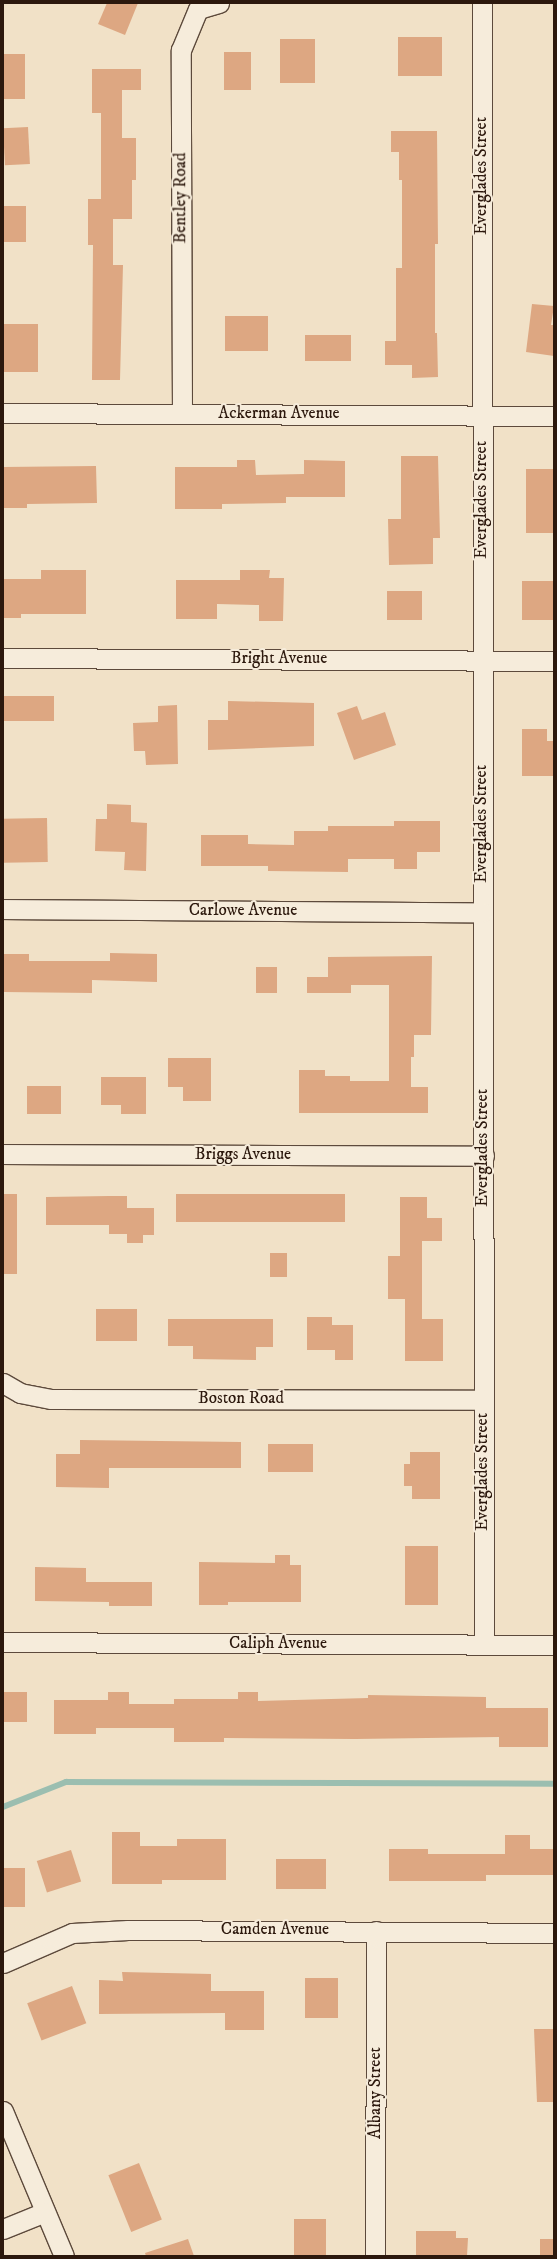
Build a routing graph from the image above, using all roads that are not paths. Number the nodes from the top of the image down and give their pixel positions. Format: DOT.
graph roads {
  1 [pos="219,3"];
  2 [pos="482,3"];
  3 [pos="3,413"];
  4 [pos="182,414"];
  5 [pos="482,416"];
  6 [pos="554,416"];
  7 [pos="3,658"];
  8 [pos="483,660"];
  9 [pos="554,661"];
  10 [pos="3,909"];
  11 [pos="482,912"];
  12 [pos="3,1154"];
  13 [pos="484,1156"];
  14 [pos="3,1382"];
  15 [pos="483,1400"];
  16 [pos="3,1642"];
  17 [pos="484,1645"];
  18 [pos="554,1645"];
  19 [pos="376,1931"];
  20 [pos="554,1933"];
  21 [pos="3,1963"];
  22 [pos="3,2111"];
  23 [pos="45,2212"];
  24 [pos="3,2229"];
  25 [pos="64,2256"];
  26 [pos="375,2256"];
  1 -- 4 [label="street, Bentley Road"];
  2 -- 5 [label="street, Everglades Street"];
  3 -- 4 [label="street, Ackerman Avenue"];
  4 -- 5 [label="street, Ackerman Avenue"];
  5 -- 6 [label="street, Ackerman Avenue"];
  5 -- 8 [label="street, Everglades Street"];
  7 -- 8 [label="street, Bright Avenue"];
  8 -- 9 [label="street, Bright Avenue"];
  8 -- 11 [label="street, Everglades Street"];
  10 -- 11 [label="street, Carlowe Avenue"];
  11 -- 13 [label="street, Everglades Street"];
  12 -- 13 [label="street, Briggs Avenue"];
  13 -- 15 [label="street, Everglades Street"];
  14 -- 15 [label="street, Boston Road"];
  15 -- 17 [label="street, Everglades Street"];
  16 -- 17 [label="street, Caliph Avenue"];
  17 -- 18 [label="street, Caliph Avenue"];
  19 -- 20 [label="street, Camden Avenue"];
  19 -- 21 [label="street, Camden Avenue"];
  19 -- 26 [label="street, Albany Street"];
  22 -- 23 [label="street"];
  23 -- 24 [label="street"];
  23 -- 25 [label="street"];
}
